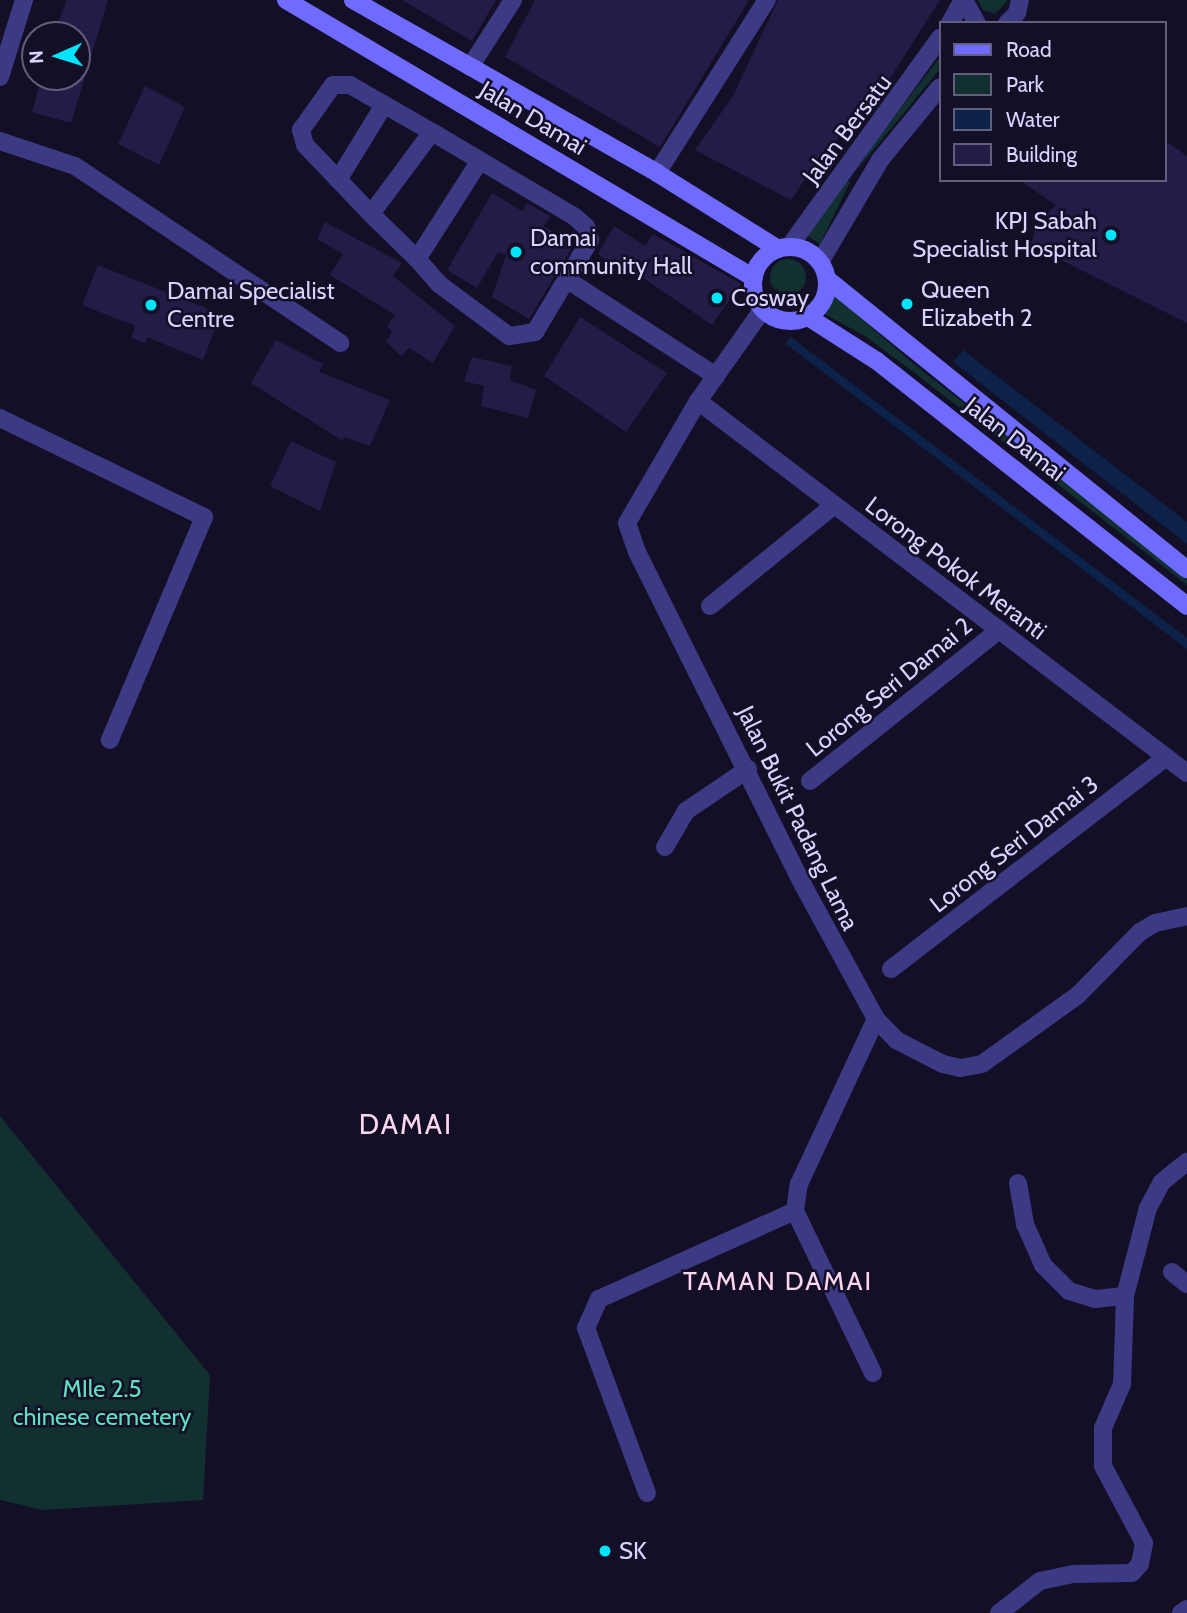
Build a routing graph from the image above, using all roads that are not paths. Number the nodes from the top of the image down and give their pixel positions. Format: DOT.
graph roads {
  1 [pos="24,0"];
  2 [pos="286,0"];
  3 [pos="353,0"];
  4 [pos="513,0"];
  5 [pos="767,0"];
  6 [pos="964,0"];
  7 [pos="1020,0"];
  8 [pos="951,21"];
  9 [pos="976,21"];
  10 [pos="1009,21"];
  11 [pos="939,39"];
  12 [pos="470,67"];
  13 [pos="0,77"];
  14 [pos="939,88"];
  15 [pos="384,105"];
  16 [pos="432,132"];
  17 [pos="0,141"];
  18 [pos="479,162"];
  19 [pos="657,173"];
  20 [pos="338,180"];
  21 [pos="371,214"];
  22 [pos="784,248"];
  23 [pos="417,259"];
  24 [pos="820,262"];
  25 [pos="754,278"];
  26 [pos="566,279"];
  27 [pos="827,279"];
  28 [pos="762,309"];
  29 [pos="808,317"];
  30 [pos="340,343"];
  31 [pos="716,376"];
  32 [pos="698,401"];
  33 [pos="1,422"];
  34 [pos="833,506"];
  35 [pos="1187,569"];
  36 [pos="710,606"];
  37 [pos="1187,606"];
  38 [pos="999,630"];
  39 [pos="110,740"];
  40 [pos="1166,757"];
  41 [pos="748,769"];
  42 [pos="1187,773"];
  43 [pos="810,781"];
  44 [pos="666,847"];
  45 [pos="1187,916"];
  46 [pos="891,969"];
  47 [pos="876,1019"];
  48 [pos="1187,1162"];
  49 [pos="1018,1183"];
  50 [pos="795,1211"];
  51 [pos="1172,1272"];
  52 [pos="1187,1284"];
  53 [pos="1125,1296"];
  54 [pos="873,1373"];
  55 [pos="647,1493"];
  56 [pos="1187,1609"];
  57 [pos="999,1613"];
  58 [pos="1181,1613"];
  1 -- 13 [label="street"];
  2 -- 25 [label="main road, Jalan Damai"];
  3 -- 12 [label="main road, Jalan Damai"];
  4 -- 12 [label="street"];
  5 -- 19 [label="street"];
  6 -- 8 [label="street"];
  6 -- 9 [label="street"];
  7 -- 10 [label="street"];
  11 -- 22 [label="street, Jalan Bersatu"];
  12 -- 19 [label="main road, Jalan Damai"];
  14 -- 24 [label="street, Jalan Bersatu"];
  15 -- 16 [label="street"];
  15 -- 20 [label="street"];
  15 -- 20 [label="street"];
  16 -- 18 [label="street"];
  16 -- 21 [label="street"];
  17 -- 30 [label="street"];
  18 -- 23 [label="street"];
  18 -- 26 [label="street"];
  19 -- 22 [label="main road, Jalan Damai"];
  20 -- 21 [label="street"];
  21 -- 23 [label="street"];
  22 -- 24 [label="main road"];
  22 -- 25 [label="main road"];
  23 -- 26 [label="street"];
  24 -- 27 [label="main road"];
  25 -- 28 [label="main road"];
  26 -- 31 [label="street"];
  27 -- 29 [label="main road"];
  27 -- 35 [label="main road, Jalan Damai"];
  28 -- 29 [label="main road"];
  28 -- 31 [label="street, Jalan Bukit Padang Lama"];
  29 -- 37 [label="main road, Jalan Damai"];
  31 -- 32 [label="street, Jalan Bukit Padang Lama"];
  32 -- 34 [label="street, Lorong Pokok Meranti"];
  32 -- 41 [label="street, Jalan Bukit Padang Lama"];
  33 -- 39 [label="street"];
  34 -- 36 [label="street"];
  34 -- 38 [label="street, Lorong Pokok Meranti"];
  38 -- 40 [label="street, Lorong Pokok Meranti"];
  38 -- 43 [label="street, Lorong Seri Damai 2"];
  40 -- 42 [label="street, Lorong Pokok Meranti"];
  40 -- 46 [label="street, Lorong Seri Damai 3"];
  41 -- 44 [label="street"];
  41 -- 47 [label="street, Jalan Bukit Padang Lama"];
  45 -- 47 [label="street, Jalan Bukit Padang Lama"];
  47 -- 50 [label="street"];
  48 -- 53 [label="street"];
  49 -- 53 [label="street"];
  50 -- 54 [label="street"];
  50 -- 55 [label="street"];
  51 -- 52 [label="street"];
  53 -- 57 [label="street"];
  56 -- 58 [label="street"];
}
